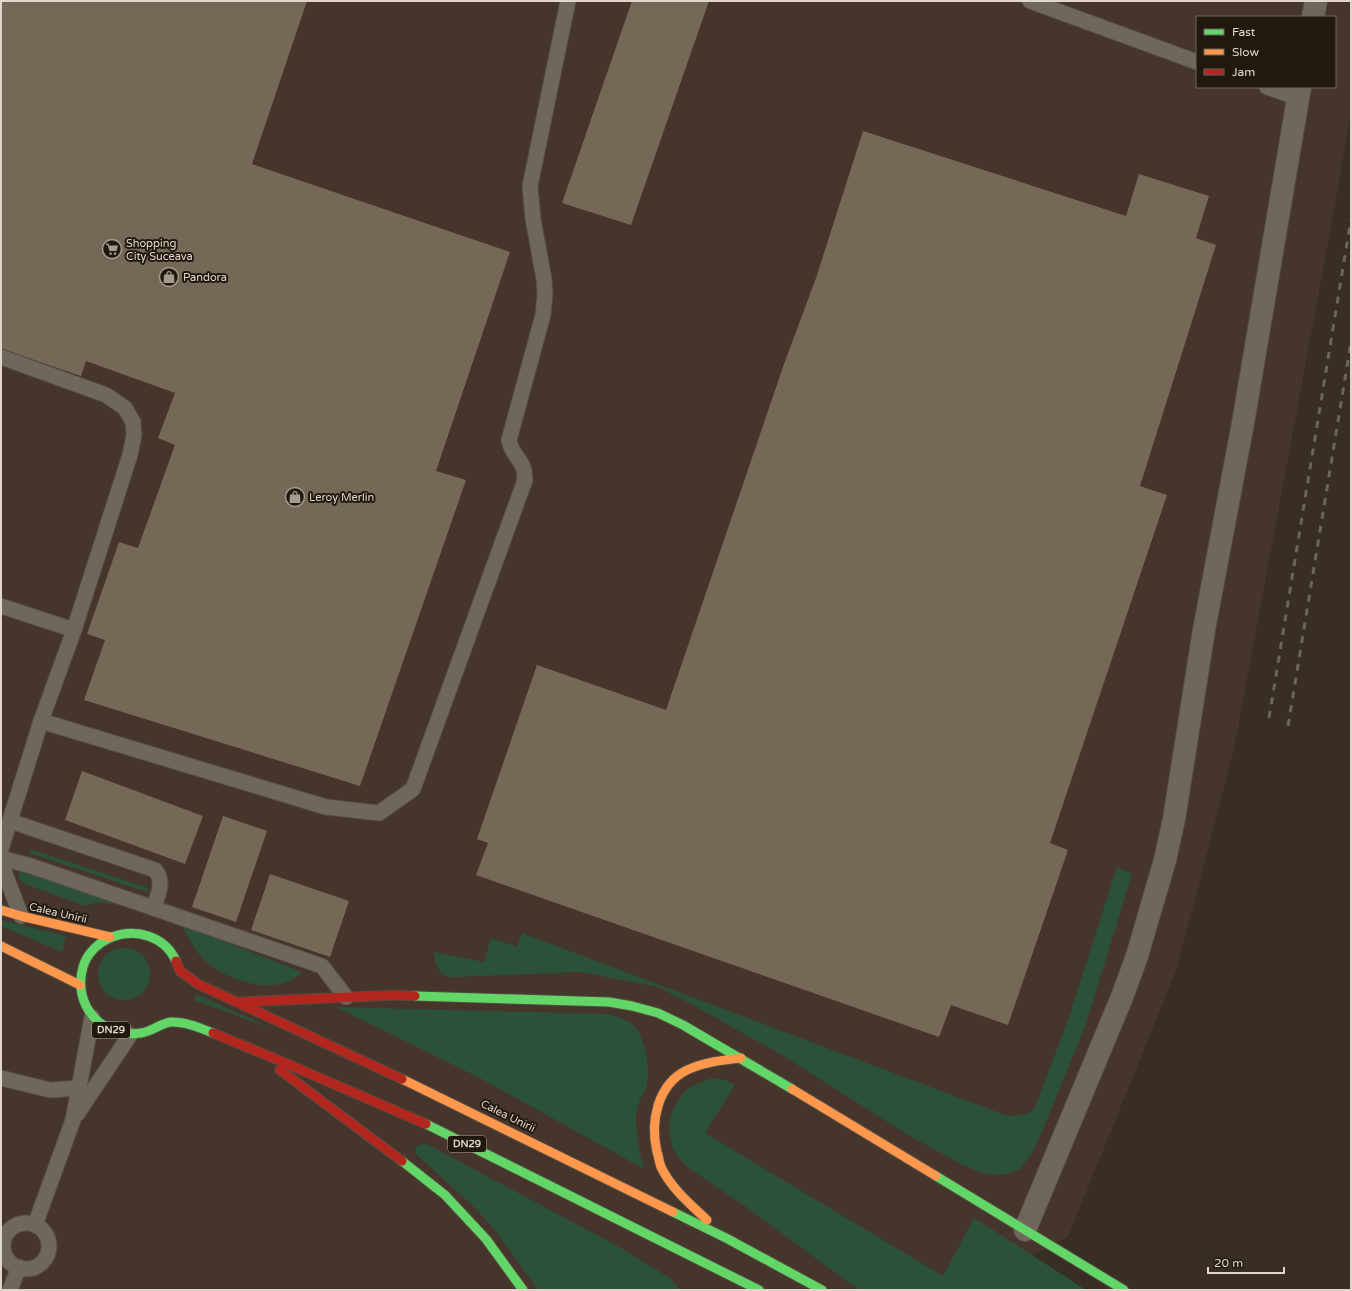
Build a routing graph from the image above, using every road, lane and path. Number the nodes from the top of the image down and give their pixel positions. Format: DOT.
graph roads {
  1 [pos="568,1"];
  2 [pos="1030,1"];
  3 [pos="1316,1"];
  4 [pos="1313,16"];
  5 [pos="1196,62"];
  6 [pos="1273,88"];
  7 [pos="1299,92"];
  8 [pos="1,357"];
  9 [pos="1,606"];
  10 [pos="74,630"];
  11 [pos="41,722"];
  12 [pos="10,821"];
  13 [pos="1,849"];
  14 [pos="1,858"];
  15 [pos="1,863"];
  16 [pos="153,908"];
  17 [pos="1,910"];
  18 [pos="21,916"];
  19 [pos="110,937"];
  20 [pos="1,946"];
  21 [pos="80,985"];
  22 [pos="346,997"];
  23 [pos="237,1003"];
  24 [pos="92,1017"];
  25 [pos="130,1035"];
  26 [pos="252,1048"];
  27 [pos="741,1058"];
  28 [pos="1,1078"];
  29 [pos="79,1088"];
  30 [pos="73,1120"];
  31 [pos="35,1225"];
  32 [pos="1025,1230"];
  33 [pos="728,1239"];
  34 [pos="2,1241"];
  35 [pos="19,1267"];
  36 [pos="10,1290"];
  37 [pos="524,1290"];
  38 [pos="759,1290"];
  39 [pos="822,1290"];
  40 [pos="1124,1290"];
  1 -- 11 [label="lane"];
  2 -- 5 [label="lane"];
  3 -- 4 [label="street"];
  6 -- 7 [label="lane"];
  7 -- 32 [label="street"];
  8 -- 10 [label="lane"];
  9 -- 10 [label="lane"];
  10 -- 11 [label="lane"];
  11 -- 12 [label="lane"];
  12 -- 13 [label="lane"];
  12 -- 16 [label="lane"];
  14 -- 16 [label="lane"];
  15 -- 18 [label="lane"];
  16 -- 22 [label="lane"];
  17 -- 18 [label="main road, Calea Unirii / DN29"];
  18 -- 19 [label="main road, Calea Unirii / DN29"];
  19 -- 21 [label="main road, DN29"];
  19 -- 23 [label="main road, Calea Unirii / DN29"];
  20 -- 21 [label="main road"];
  21 -- 24 [label="main road, DN29"];
  22 -- 23 [label="main road"];
  22 -- 27 [label="main road"];
  23 -- 33 [label="main road, Calea Unirii / DN29"];
  24 -- 25 [label="main road, DN29"];
  24 -- 29 [label="lane"];
  25 -- 26 [label="main road, DN29"];
  25 -- 30 [label="lane"];
  26 -- 37 [label="main road"];
  26 -- 38 [label="main road, DN29"];
  27 -- 32 [label="main road"];
  27 -- 33 [label="main road"];
  28 -- 29 [label="lane"];
  29 -- 30 [label="lane"];
  30 -- 31 [label="lane"];
  31 -- 34 [label="lane"];
  31 -- 35 [label="lane"];
  32 -- 40 [label="main road"];
  33 -- 39 [label="main road, Calea Unirii / DN29"];
  34 -- 35 [label="lane"];
  35 -- 36 [label="lane"];
}
